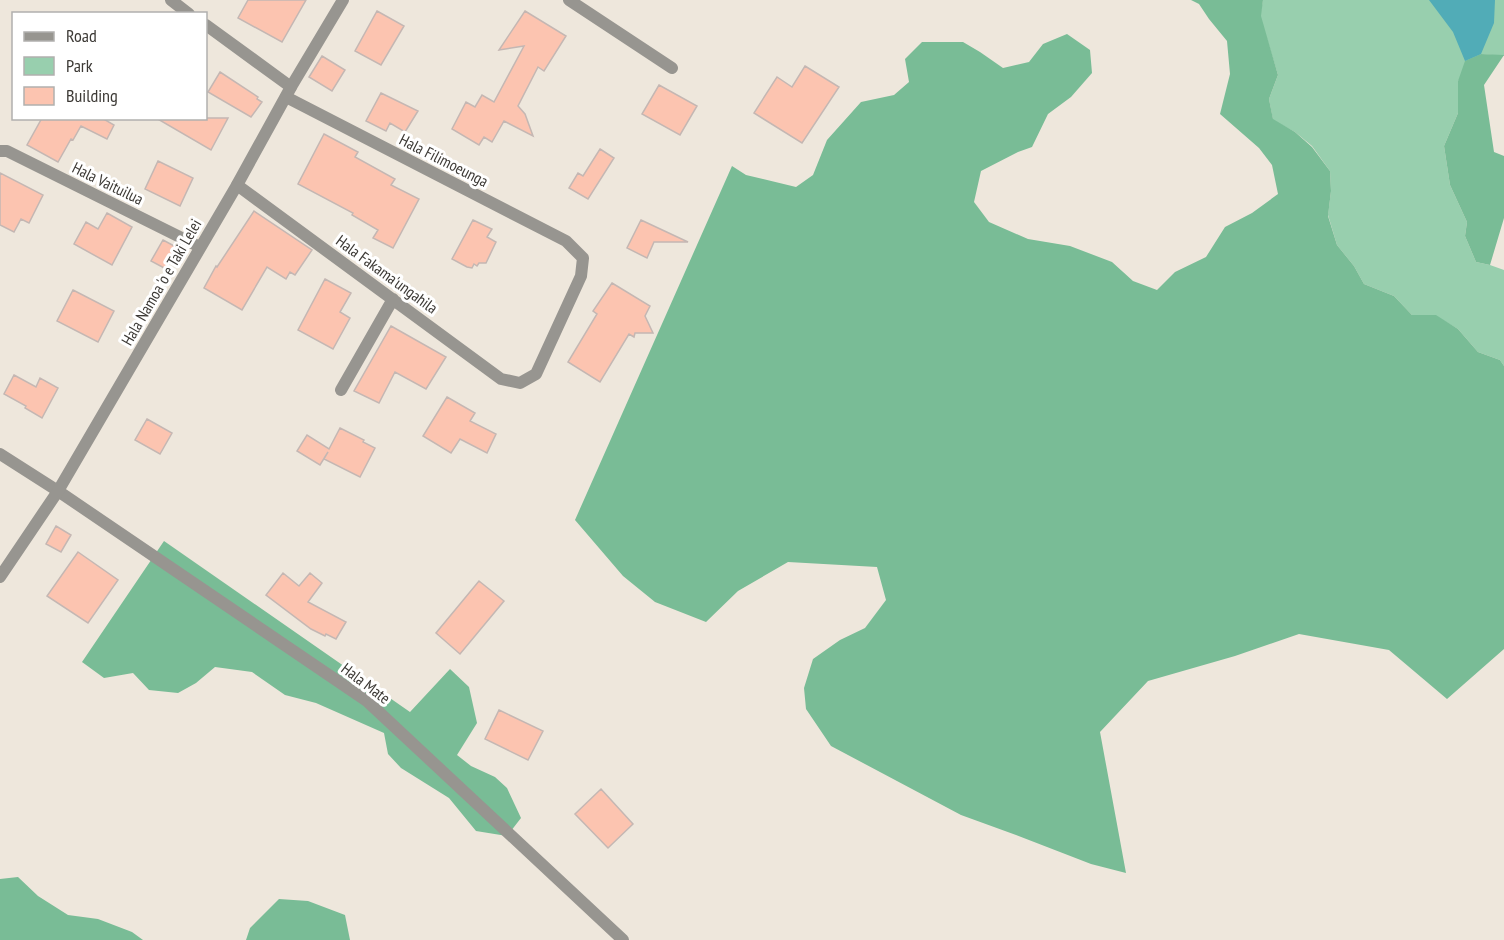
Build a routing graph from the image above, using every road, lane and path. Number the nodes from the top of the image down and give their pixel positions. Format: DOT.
graph roads {
  1 [pos="171,0"];
  2 [pos="343,0"];
  3 [pos="569,0"];
  4 [pos="186,12"];
  5 [pos="207,26"];
  6 [pos="672,68"];
  7 [pos="289,92"];
  8 [pos="0,152"];
  9 [pos="237,185"];
  10 [pos="200,247"];
  11 [pos="393,299"];
  12 [pos="520,383"];
  13 [pos="342,390"];
  14 [pos="0,454"];
  15 [pos="58,491"];
  16 [pos="0,577"];
  17 [pos="623,940"];
  1 -- 4 [label="street"];
  2 -- 7 [label="street, Hala Namoa 'o e Taki Lelei"];
  3 -- 6 [label="street"];
  5 -- 7 [label="street, Hala Filimoeunga"];
  7 -- 9 [label="street, Hala Namoa 'o e Taki Lelei"];
  7 -- 12 [label="street, Hala Filimoeunga"];
  8 -- 10 [label="street, Hala Vaituilua"];
  9 -- 10 [label="street, Hala Namoa 'o e Taki Lelei"];
  9 -- 11 [label="street, Hala Fakama'ungahila"];
  10 -- 15 [label="street, Hala Namoa 'o e Taki Lelei"];
  11 -- 12 [label="street, Hala Fakama'ungahila"];
  11 -- 13 [label="street"];
  14 -- 15 [label="street, Hala Mate"];
  15 -- 16 [label="street, Hala Namoa 'o e Taki Lelei"];
  15 -- 17 [label="street, Hala Mate"];
}
